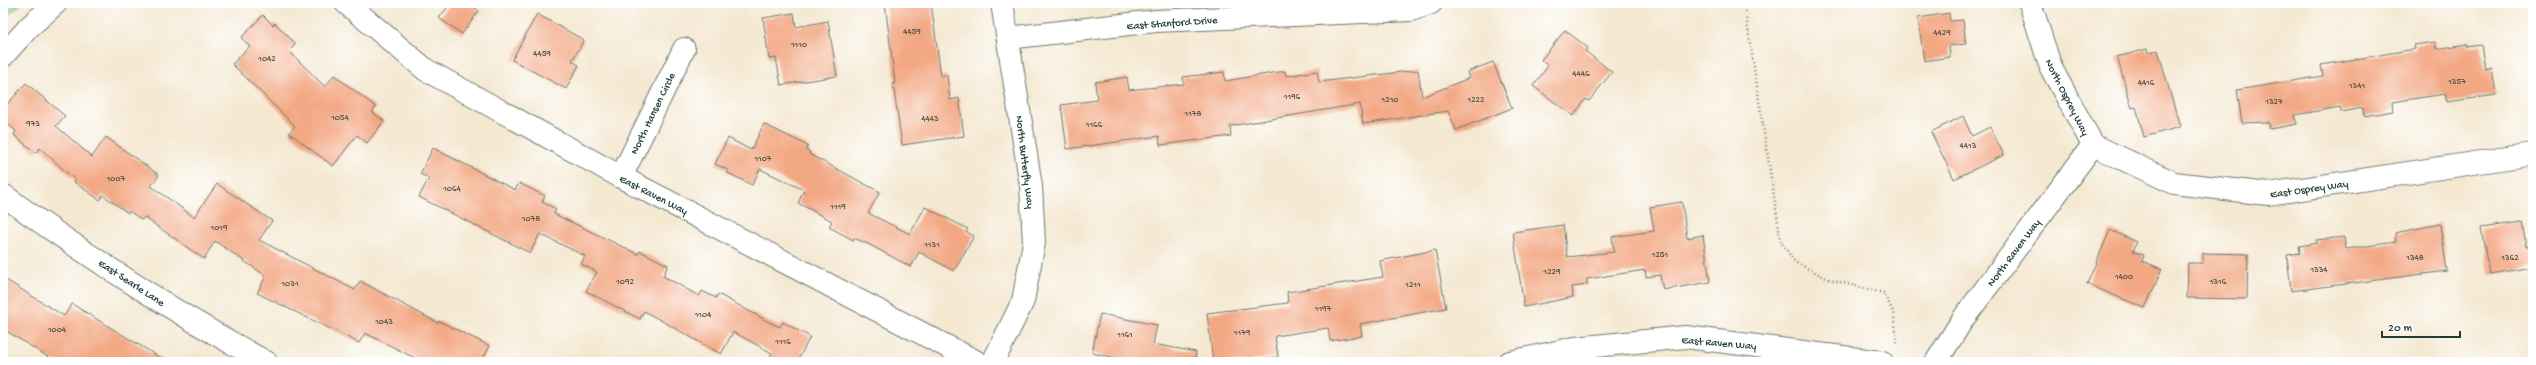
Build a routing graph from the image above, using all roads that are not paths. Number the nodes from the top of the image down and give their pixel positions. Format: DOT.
graph roads {
  1 [pos="56,3"];
  2 [pos="346,3"];
  3 [pos="1002,3"];
  4 [pos="1431,3"];
  5 [pos="2030,3"];
  6 [pos="1008,38"];
  7 [pos="684,49"];
  8 [pos="3,56"];
  9 [pos="2093,145"];
  10 [pos="2533,154"];
  11 [pos="621,177"];
  12 [pos="3,195"];
  13 [pos="1576,355"];
  14 [pos="1889,355"];
  15 [pos="266,362"];
  16 [pos="977,362"];
  17 [pos="993,362"];
  18 [pos="1510,362"];
  19 [pos="1936,362"];
  1 -- 8 [label="street"];
  2 -- 11 [label="street, East Raven Way"];
  3 -- 6 [label="street, North Butterfly Way"];
  4 -- 6 [label="street, East Stanford Drive"];
  5 -- 9 [label="street, North Osprey Way"];
  6 -- 17 [label="street, North Butterfly Way"];
  7 -- 11 [label="street, North Hansen Circle"];
  9 -- 10 [label="street, East Osprey Way"];
  9 -- 19 [label="street, North Raven Way"];
  11 -- 16 [label="street, East Raven Way"];
  12 -- 15 [label="street, East Searle Lane"];
  13 -- 14 [label="street, East Raven Way"];
  13 -- 18 [label="street, East Raven Way"];
}
